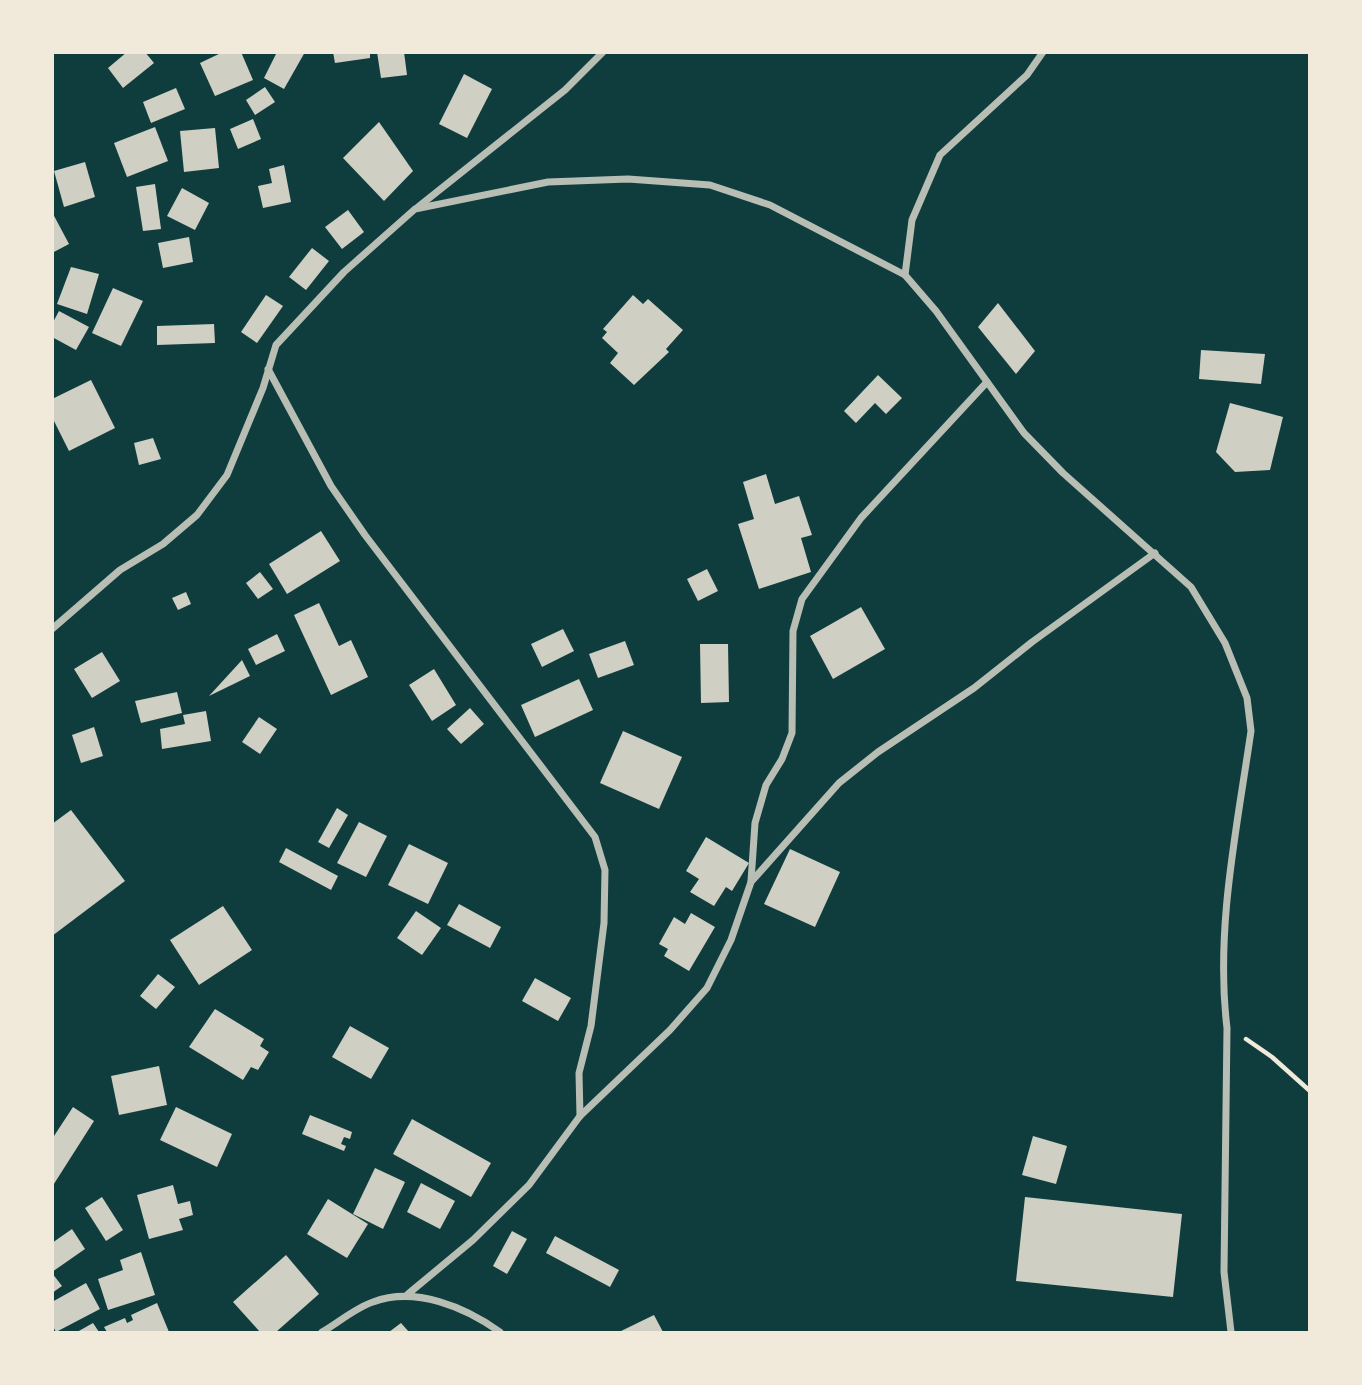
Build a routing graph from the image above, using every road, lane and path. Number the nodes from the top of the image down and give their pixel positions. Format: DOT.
graph roads {
  1 [pos="603,52"];
  2 [pos="1043,52"];
  3 [pos="415,209"];
  4 [pos="905,275"];
  5 [pos="268,369"];
  6 [pos="987,382"];
  7 [pos="1155,553"];
  8 [pos="52,629"];
  9 [pos="751,882"];
  10 [pos="1227,1028"];
  11 [pos="1310,1091"];
  12 [pos="580,1116"];
  13 [pos="408,1294"];
  14 [pos="322,1332"];
  15 [pos="500,1332"];
  16 [pos="1231,1332"];
  1 -- 3 [label="street"];
  2 -- 4 [label="street"];
  3 -- 4 [label="street"];
  3 -- 5 [label="street"];
  4 -- 6 [label="street"];
  5 -- 8 [label="street"];
  5 -- 12 [label="street"];
  6 -- 7 [label="street"];
  6 -- 9 [label="street"];
  7 -- 9 [label="street"];
  7 -- 10 [label="street"];
  9 -- 12 [label="street"];
  10 -- 11 [label="path"];
  10 -- 16 [label="street"];
  12 -- 13 [label="street"];
  13 -- 14 [label="street"];
  13 -- 15 [label="street"];
}
